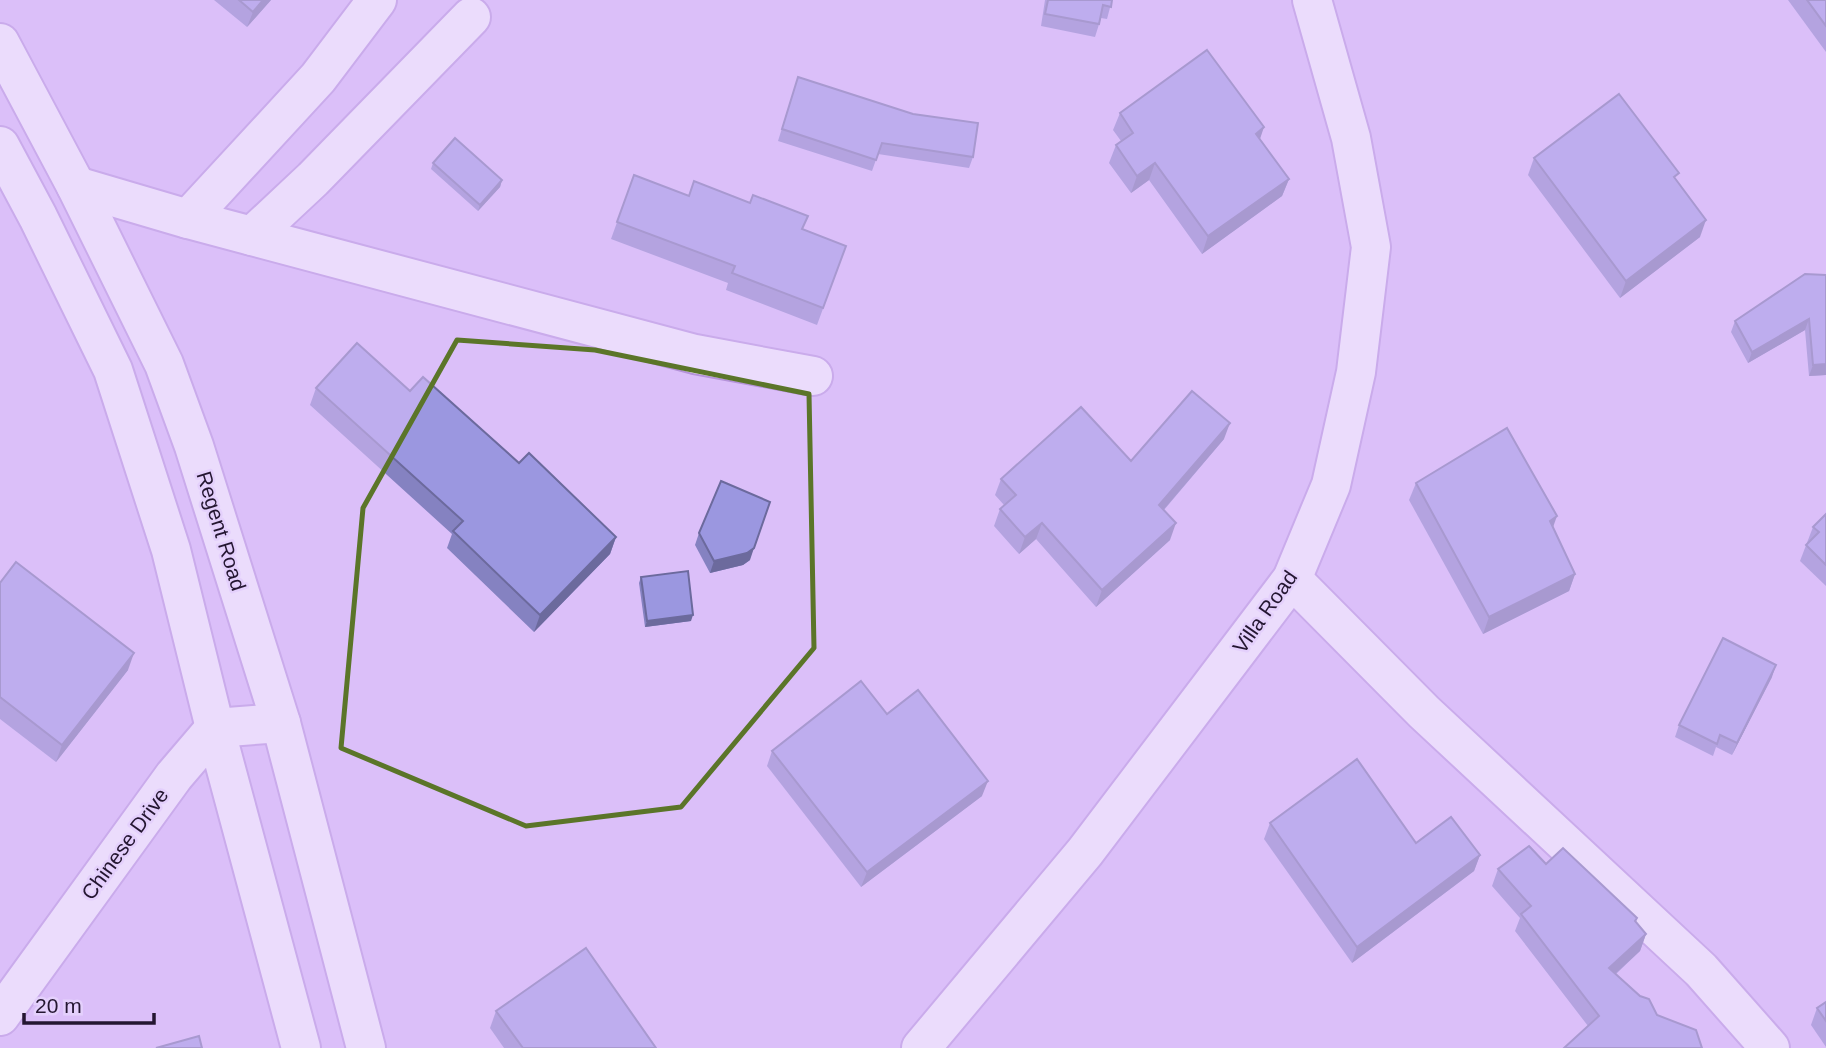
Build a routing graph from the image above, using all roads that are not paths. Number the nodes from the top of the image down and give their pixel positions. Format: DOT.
graph roads {
  1 [pos="377,0"];
  2 [pos="1312,0"];
  3 [pos="471,17"];
  4 [pos="0,43"];
  5 [pos="0,146"];
  6 [pos="76,186"];
  7 [pos="188,219"];
  8 [pos="253,236"];
  9 [pos="813,376"];
  10 [pos="1292,579"];
  11 [pos="281,723"];
  12 [pos="215,727"];
  13 [pos="0,1016"];
  14 [pos="301,1048"];
  15 [pos="366,1048"];
  16 [pos="921,1048"];
  17 [pos="1770,1048"];
  1 -- 7 [label="street"];
  2 -- 10 [label="street, Villa Road"];
  3 -- 8 [label="street"];
  4 -- 6 [label="street, Regent Road"];
  5 -- 12 [label="street"];
  6 -- 7 [label="street"];
  6 -- 11 [label="street, Regent Road"];
  7 -- 8 [label="street"];
  8 -- 9 [label="street"];
  10 -- 16 [label="street, Villa Road"];
  10 -- 17 [label="street"];
  11 -- 12 [label="street"];
  11 -- 15 [label="street, Regent Road"];
  12 -- 13 [label="street, Chinese Drive"];
  12 -- 14 [label="street"];
}
